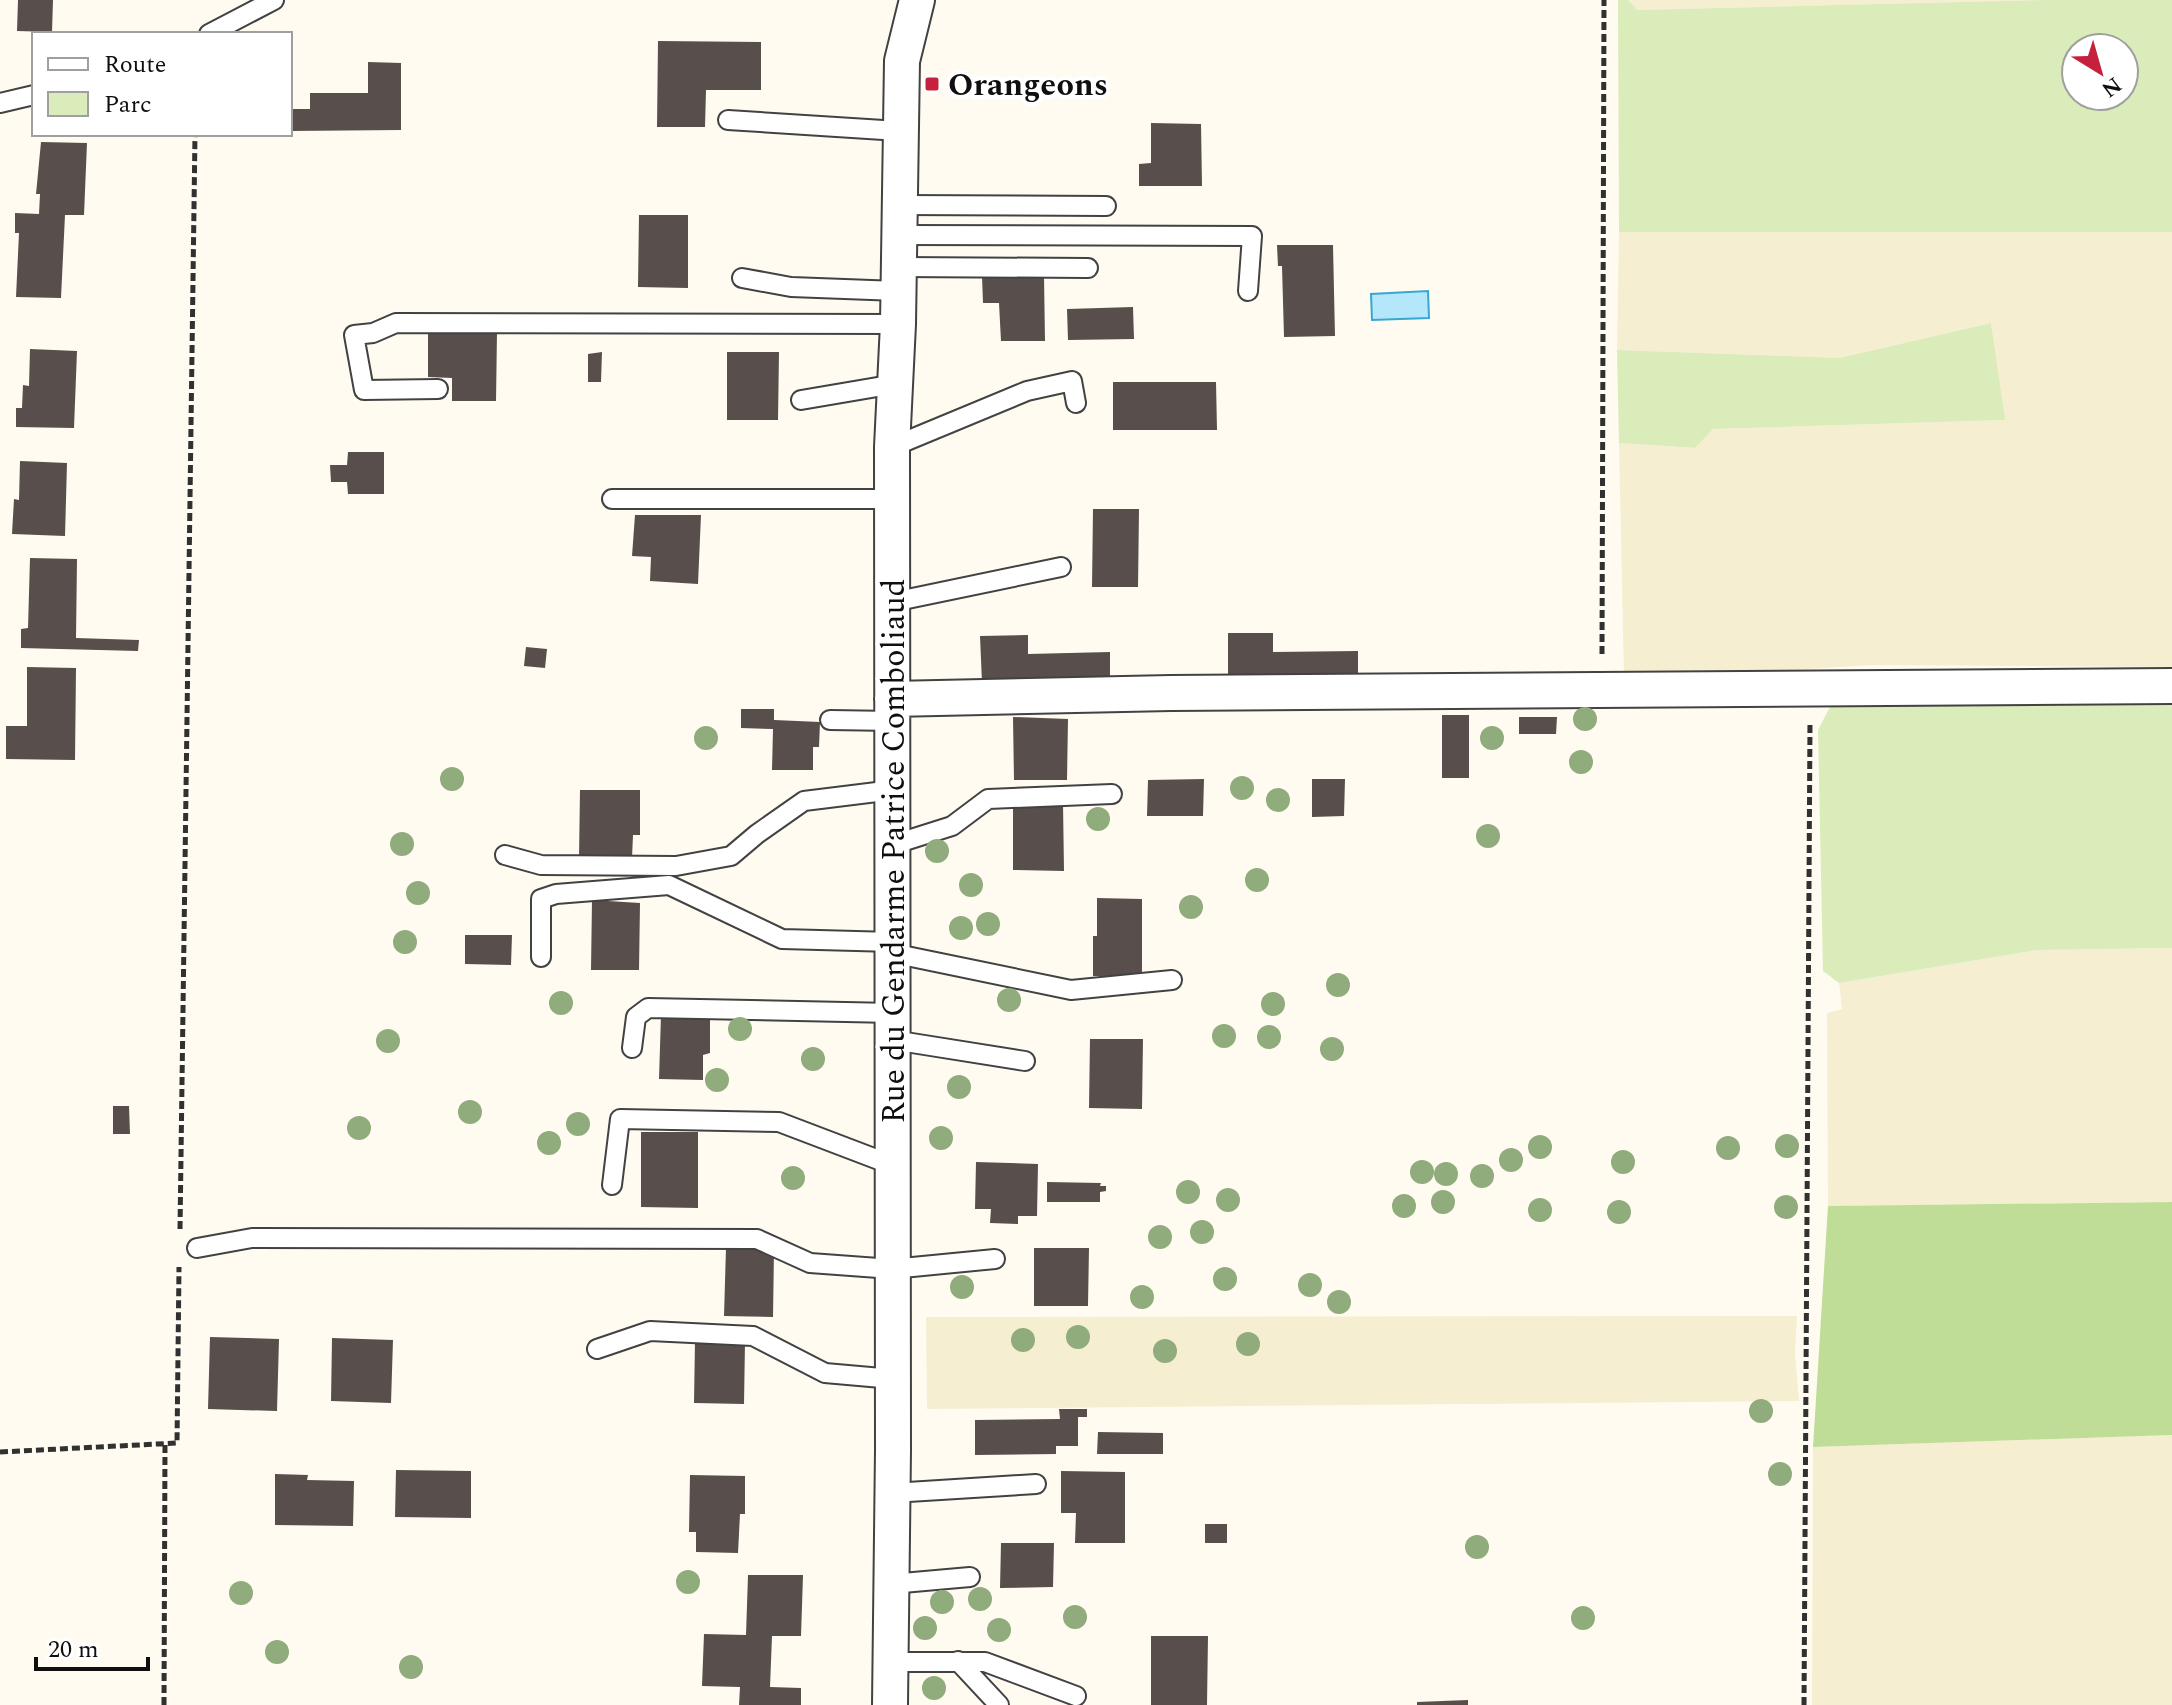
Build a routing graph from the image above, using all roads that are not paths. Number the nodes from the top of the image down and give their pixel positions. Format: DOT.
graph roads {
  1 [pos="274,0"];
  2 [pos="917,0"];
  3 [pos="213,32"];
  4 [pos="32,95"];
  5 [pos="0,103"];
  6 [pos="728,120"];
  7 [pos="899,131"];
  8 [pos="1106,206"];
  9 [pos="899,249"];
  10 [pos="1088,268"];
  11 [pos="742,278"];
  12 [pos="1248,291"];
  13 [pos="898,324"];
  14 [pos="895,384"];
  15 [pos="438,389"];
  16 [pos="801,400"];
  17 [pos="1076,403"];
  18 [pos="892,447"];
  19 [pos="612,499"];
  20 [pos="892,499"];
  21 [pos="1061,567"];
  22 [pos="893,602"];
  23 [pos="2172,686"];
  24 [pos="892,710"];
  25 [pos="830,720"];
  26 [pos="893,790"];
  27 [pos="1112,794"];
  28 [pos="892,845"];
  29 [pos="505,855"];
  30 [pos="892,947"];
  31 [pos="541,957"];
  32 [pos="1172,980"];
  33 [pos="893,1026"];
  34 [pos="632,1048"];
  35 [pos="1025,1061"];
  36 [pos="892,1165"];
  37 [pos="612,1185"];
  38 [pos="188,1249"];
  39 [pos="995,1259"];
  40 [pos="892,1269"];
  41 [pos="597,1349"];
  42 [pos="893,1379"];
  43 [pos="1036,1484"];
  44 [pos="892,1493"];
  45 [pos="970,1577"];
  46 [pos="891,1584"];
  47 [pos="958,1661"];
  48 [pos="890,1662"];
  49 [pos="1076,1696"];
  50 [pos="890,1705"];
  51 [pos="999,1705"];
  1 -- 3 [label="lane"];
  2 -- 7 [label="street, Rue du Gendarme Patrice Comboliaud"];
  4 -- 5 [label="lane"];
  6 -- 7 [label="lane"];
  7 -- 9 [label="street, Rue du Gendarme Patrice Comboliaud"];
  8 -- 9 [label="lane"];
  9 -- 10 [label="lane"];
  9 -- 11 [label="lane"];
  9 -- 12 [label="lane"];
  9 -- 13 [label="street, Rue du Gendarme Patrice Comboliaud"];
  13 -- 14 [label="street, Rue du Gendarme Patrice Comboliaud"];
  13 -- 15 [label="lane"];
  14 -- 16 [label="lane"];
  14 -- 18 [label="street, Rue du Gendarme Patrice Comboliaud"];
  17 -- 18 [label="lane"];
  18 -- 20 [label="street, Rue du Gendarme Patrice Comboliaud"];
  19 -- 20 [label="lane"];
  20 -- 22 [label="street, Rue du Gendarme Patrice Comboliaud"];
  21 -- 22 [label="lane"];
  22 -- 24 [label="street, Rue du Gendarme Patrice Comboliaud"];
  23 -- 24 [label="street"];
  24 -- 25 [label="lane"];
  24 -- 26 [label="street, Rue du Gendarme Patrice Comboliaud"];
  26 -- 28 [label="street, Rue du Gendarme Patrice Comboliaud"];
  26 -- 29 [label="lane"];
  27 -- 28 [label="lane"];
  28 -- 30 [label="street, Rue du Gendarme Patrice Comboliaud"];
  30 -- 31 [label="lane"];
  30 -- 32 [label="lane"];
  30 -- 33 [label="street, Rue du Gendarme Patrice Comboliaud"];
  33 -- 34 [label="lane"];
  33 -- 35 [label="lane"];
  33 -- 36 [label="street, Rue du Gendarme Patrice Comboliaud"];
  36 -- 37 [label="lane"];
  36 -- 40 [label="street, Rue du Gendarme Patrice Comboliaud"];
  38 -- 40 [label="lane"];
  39 -- 40 [label="lane"];
  40 -- 42 [label="street, Rue du Gendarme Patrice Comboliaud"];
  41 -- 42 [label="lane"];
  42 -- 44 [label="street, Rue du Gendarme Patrice Comboliaud"];
  43 -- 44 [label="lane"];
  44 -- 46 [label="street, Rue du Gendarme Patrice Comboliaud"];
  45 -- 46 [label="lane"];
  46 -- 48 [label="street, Rue du Gendarme Patrice Comboliaud"];
  47 -- 48 [label="lane"];
  47 -- 49 [label="lane"];
  47 -- 51 [label="lane"];
  48 -- 50 [label="street, Rue du Gendarme Patrice Comboliaud"];
}
